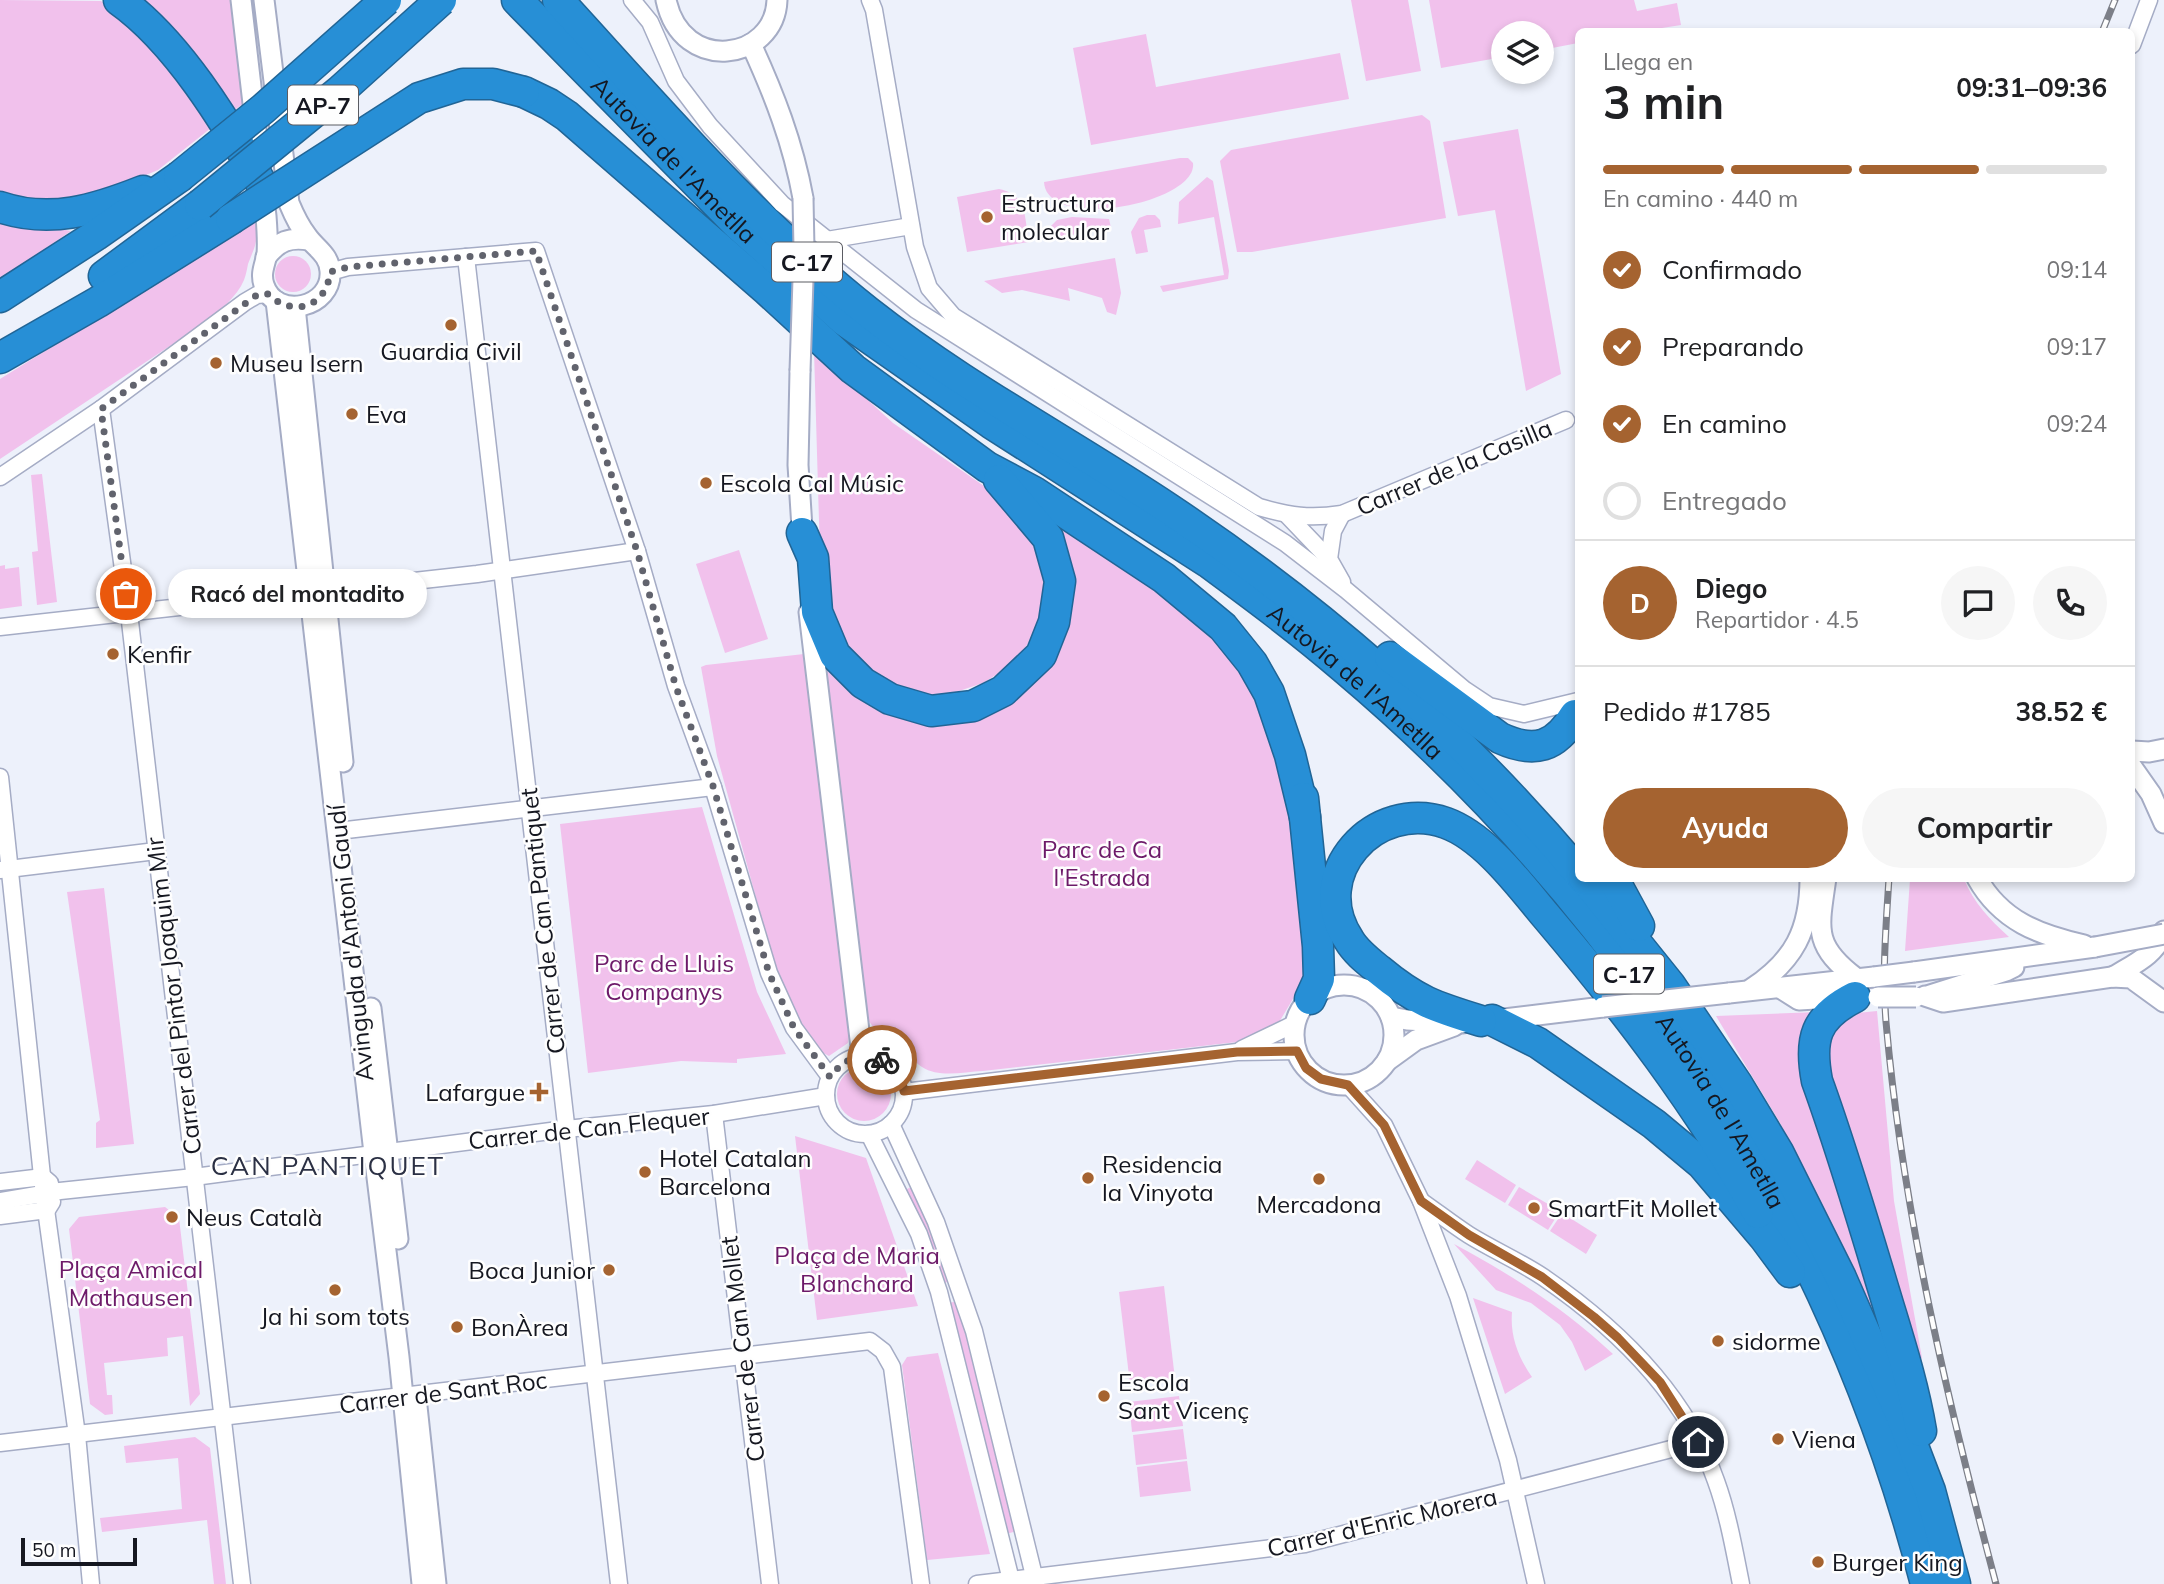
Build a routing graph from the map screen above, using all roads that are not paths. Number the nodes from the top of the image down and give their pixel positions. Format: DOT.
graph roads {
  1 [pos="119,0"];
  2 [pos="241,0"];
  3 [pos="264,0"];
  4 [pos="386,0"];
  5 [pos="441,0"];
  6 [pos="517,0"];
  7 [pos="558,0"];
  8 [pos="632,0"];
  9 [pos="666,0"];
  10 [pos="777,0"];
  11 [pos="870,0"];
  12 [pos="2149,0"];
  13 [pos="2135,37"];
  14 [pos="751,44"];
  15 [pos="179,177"];
  16 [pos="261,184"];
  17 [pos="0,207"];
  18 [pos="911,226"];
  19 [pos="309,240"];
  20 [pos="827,240"];
  21 [pos="266,257"];
  22 [pos="467,257"];
  23 [pos="330,272"];
  24 [pos="0,297"];
  25 [pos="280,301"];
  26 [pos="0,342"];
  27 [pos="0,358"];
  28 [pos="101,409"];
  29 [pos="1566,420"];
  30 [pos="986,467"];
  31 [pos="0,477"];
  32 [pos="1342,514"];
  33 [pos="1287,515"];
  34 [pos="1151,526"];
  35 [pos="802,533"];
  36 [pos="637,551"];
  37 [pos="1328,559"];
  38 [pos="502,570"];
  39 [pos="1346,590"];
  40 [pos="317,592"];
  41 [pos="129,614"];
  42 [pos="1329,626"];
  43 [pos="0,627"];
  44 [pos="1575,713"];
  45 [pos="1575,718"];
  46 [pos="2164,749"];
  47 [pos="2135,751"];
  48 [pos="2135,771"];
  49 [pos="0,777"];
  50 [pos="713,786"];
  51 [pos="529,808"];
  52 [pos="1305,817"];
  53 [pos="2164,823"];
  54 [pos="344,830"];
  55 [pos="156,851"];
  56 [pos="1575,868"];
  57 [pos="4,870"];
  58 [pos="1587,882"];
  59 [pos="1615,882"];
  60 [pos="1810,882"];
  61 [pos="1825,882"];
  62 [pos="1979,882"];
  63 [pos="2164,932"];
  64 [pos="2095,947"];
  65 [pos="2031,957"];
  66 [pos="2112,977"];
  67 [pos="1670,985"];
  68 [pos="1866,987"];
  69 [pos="1750,990"];
  70 [pos="1921,997"];
  71 [pos="2164,1002"];
  72 [pos="1303,1011"];
  73 [pos="1391,1017"];
  74 [pos="1478,1022"];
  75 [pos="1297,1051"];
  76 [pos="1237,1052"];
  77 [pos="862,1056"];
  78 [pos="1387,1061"];
  79 [pos="830,1077"];
  80 [pos="1348,1085"];
  81 [pos="904,1091"];
  82 [pos="826,1096"];
  83 [pos="714,1114"];
  84 [pos="891,1124"];
  85 [pos="566,1129"];
  86 [pos="869,1134"];
  87 [pos="381,1152"];
  88 [pos="43,1177"];
  89 [pos="194,1177"];
  90 [pos="0,1182"];
  91 [pos="50,1199"];
  92 [pos="0,1201"];
  93 [pos="1421,1201"];
  94 [pos="0,1216"];
  95 [pos="1790,1272"];
  96 [pos="743,1358"];
  97 [pos="593,1375"];
  98 [pos="410,1396"];
  99 [pos="225,1418"];
  100 [pos="77,1435"];
  101 [pos="1698,1442"];
  102 [pos="0,1443"];
  103 [pos="1514,1491"];
  104 [pos="1930,1491"];
  105 [pos="1923,1573"];
  106 [pos="1035,1581"];
  107 [pos="1012,1583"];
  108 [pos="91,1584"];
  109 [pos="242,1584"];
  110 [pos="422,1584"];
  111 [pos="436,1584"];
  112 [pos="619,1584"];
  113 [pos="770,1584"];
  114 [pos="920,1584"];
  115 [pos="977,1584"];
  116 [pos="1536,1584"];
  117 [pos="1741,1584"];
  118 [pos="1955,1584"];
  1 -- 16 [label="highway"];
  2 -- 16 [label="street"];
  3 -- 19 [label="street"];
  4 -- 15 [label="highway, AP-7, bridge"];
  5 -- 26 [label="highway, AP-7, bridge"];
  6 -- 34 [label="highway, Autovia de l'Ametlla / C-17"];
  7 -- 42 [label="highway, Autovia de l'Ametlla / C-17"];
  8 -- 20 [label="street"];
  9 -- 14 [label="street"];
  10 -- 14 [label="street"];
  11 -- 18 [label="street"];
  12 -- 13 [label="street"];
  14 -- 35 [label="street, bridge"];
  15 -- 17 [label="highway"];
  15 -- 24 [label="highway, AP-7"];
  16 -- 21 [label="street"];
  18 -- 20 [label="street"];
  18 -- 33 [label="street"];
  19 -- 21 [label="street"];
  19 -- 23 [label="street"];
  20 -- 39 [label="street"];
  21 -- 25 [label="street"];
  22 -- 23 [label="street"];
  22 -- 36 [label="street"];
  22 -- 38 [label="street, Carrer de Can Pantiquet"];
  23 -- 25 [label="street"];
  25 -- 28 [label="street"];
  25 -- 40 [label="street, Avinguda d'Antoni Gaudí"];
  27 -- 30 [label="highway, bridge"];
  28 -- 31 [label="street"];
  28 -- 41 [label="street, Carrer del Pintor Joaquim Mir"];
  29 -- 32 [label="street, Carrer de la Casilla"];
  30 -- 35 [label="highway"];
  30 -- 52 [label="highway"];
  32 -- 33 [label="street, Carrer de la Casilla"];
  32 -- 37 [label="street, Carrer de la Casilla"];
  33 -- 37 [label="street"];
  34 -- 52 [label="highway"];
  34 -- 105 [label="highway, Autovia de l'Ametlla / C-17"];
  35 -- 77 [label="street"];
  36 -- 38 [label="street"];
  36 -- 50 [label="street"];
  37 -- 39 [label="street"];
  38 -- 40 [label="street"];
  38 -- 51 [label="street, Carrer de Can Pantiquet"];
  39 -- 44 [label="street"];
  40 -- 41 [label="street"];
  40 -- 54 [label="street, Avinguda d'Antoni Gaudí"];
  41 -- 43 [label="street"];
  41 -- 55 [label="street, Carrer del Pintor Joaquim Mir"];
  42 -- 45 [label="highway"];
  42 -- 56 [label="highway, Autovia de l'Ametlla / C-17"];
  46 -- 47 [label="street"];
  48 -- 53 [label="street"];
  49 -- 57 [label="street"];
  50 -- 51 [label="street"];
  50 -- 79 [label="street"];
  51 -- 54 [label="street"];
  51 -- 85 [label="street, Carrer de Can Pantiquet"];
  52 -- 72 [label="highway"];
  54 -- 87 [label="street, Avinguda d'Antoni Gaudí"];
  55 -- 57 [label="street"];
  55 -- 89 [label="street, Carrer del Pintor Joaquim Mir"];
  57 -- 88 [label="street"];
  58 -- 67 [label="highway, Autovia de l'Ametlla / C-17"];
  59 -- 67 [label="highway"];
  60 -- 69 [label="street"];
  61 -- 68 [label="street"];
  62 -- 64 [label="street"];
  63 -- 64 [label="street, bridge"];
  63 -- 66 [label="street"];
  64 -- 65 [label="street"];
  65 -- 68 [label="street, bridge"];
  65 -- 70 [label="street"];
  66 -- 70 [label="street"];
  66 -- 71 [label="street"];
  67 -- 104 [label="highway, Autovia de l'Ametlla / C-17"];
  68 -- 69 [label="street"];
  68 -- 70 [label="street, bridge"];
  68 -- 104 [label="highway"];
  69 -- 74 [label="street, bridge"];
  72 -- 73 [label="street"];
  72 -- 75 [label="street"];
  72 -- 76 [label="street"];
  73 -- 74 [label="street"];
  73 -- 78 [label="street"];
  74 -- 78 [label="street"];
  74 -- 95 [label="highway"];
  74 -- 95 [label="highway"];
  75 -- 76 [label="street"];
  75 -- 80 [label="street"];
  76 -- 81 [label="street"];
  77 -- 79 [label="street"];
  77 -- 81 [label="street"];
  78 -- 80 [label="street"];
  79 -- 82 [label="street"];
  80 -- 93 [label="street"];
  81 -- 84 [label="street"];
  82 -- 83 [label="street, Carrer de Can Flequer"];
  82 -- 86 [label="street"];
  83 -- 85 [label="street, Carrer de Can Flequer"];
  83 -- 96 [label="street, Carrer de Can Mollet"];
  84 -- 86 [label="street"];
  84 -- 106 [label="street"];
  85 -- 87 [label="street, Carrer de Can Flequer"];
  85 -- 97 [label="street, Carrer de Can Pantiquet"];
  86 -- 107 [label="street"];
  87 -- 89 [label="street, Carrer de Can Flequer"];
  87 -- 98 [label="street, Avinguda d'Antoni Gaudí"];
  88 -- 90 [label="street"];
  88 -- 91 [label="street"];
  89 -- 91 [label="street, Carrer de Can Flequer"];
  89 -- 99 [label="street, Carrer del Pintor Joaquim Mir"];
  91 -- 92 [label="street, Carrer de Can Flequer"];
  91 -- 94 [label="street, Carrer de Can Flequer"];
  91 -- 100 [label="street"];
  93 -- 101 [label="street"];
  93 -- 103 [label="street"];
  95 -- 105 [label="highway"];
  96 -- 97 [label="street, Carrer de Sant Roc"];
  96 -- 113 [label="street, Carrer de Can Mollet"];
  96 -- 114 [label="street, Carrer de Sant Roc"];
  97 -- 98 [label="street, Carrer de Sant Roc"];
  97 -- 112 [label="street, Carrer de Can Pantiquet"];
  98 -- 99 [label="street, Carrer de Sant Roc"];
  98 -- 110 [label="street, Avinguda d'Antoni Gaudí"];
  98 -- 111 [label="street, Avinguda d'Antoni Gaudí"];
  99 -- 100 [label="street, Carrer de Sant Roc"];
  99 -- 109 [label="street, Carrer del Pintor Joaquim Mir"];
  100 -- 102 [label="street, Carrer de Sant Roc"];
  100 -- 108 [label="street"];
  101 -- 103 [label="street, Carrer d'Enric Morera"];
  101 -- 117 [label="street"];
  103 -- 106 [label="street, Carrer d'Enric Morera"];
  103 -- 116 [label="street"];
  104 -- 118 [label="highway, Autovia de l'Ametlla / C-17"];
  106 -- 107 [label="street, Carrer d'Enric Morera"];
  107 -- 115 [label="street, Carrer d'Enric Morera"];
}
